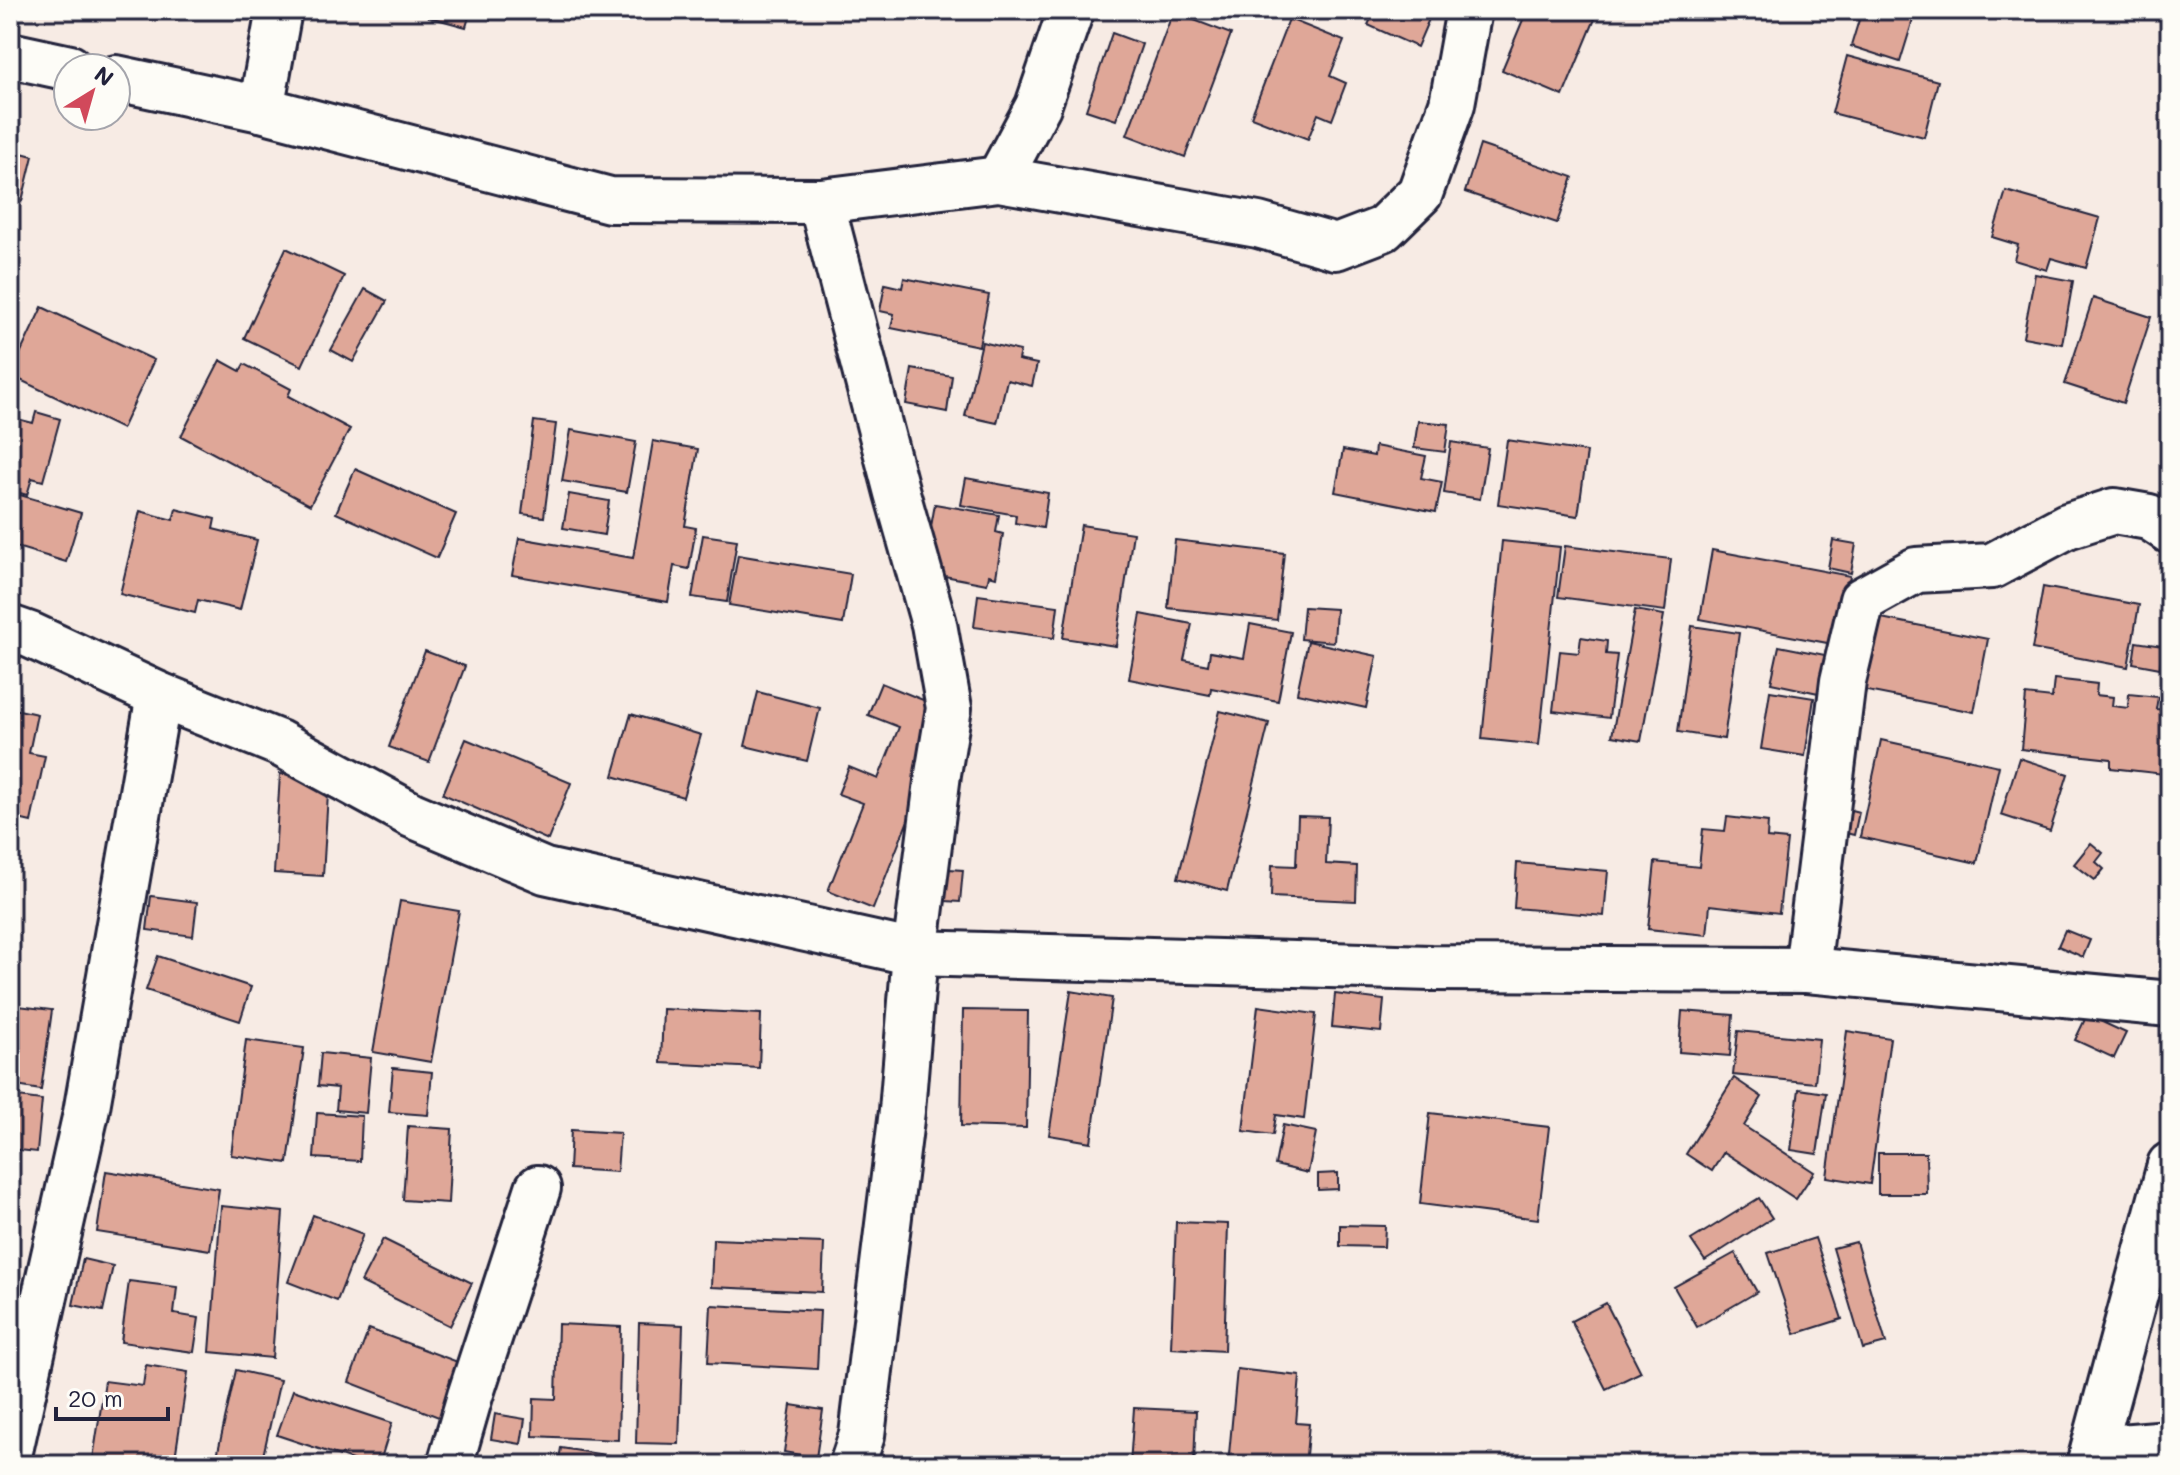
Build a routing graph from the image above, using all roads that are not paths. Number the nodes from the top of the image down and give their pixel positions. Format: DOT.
graph roads {
  1 [pos="279,10"];
  2 [pos="1071,10"];
  3 [pos="1469,10"];
  4 [pos="10,55"];
  5 [pos="52,64"];
  6 [pos="132,81"];
  7 [pos="261,109"];
  8 [pos="999,179"];
  9 [pos="821,201"];
  10 [pos="2170,531"];
  11 [pos="10,628"];
  12 [pos="159,695"];
  13 [pos="915,953"];
  14 [pos="1807,970"];
  15 [pos="2170,1004"];
  16 [pos="2170,1165"];
  17 [pos="538,1188"];
  18 [pos="2170,1443"];
  19 [pos="10,1451"];
  20 [pos="2092,1457"];
  21 [pos="450,1465"];
  22 [pos="852,1465"];
  1 -- 7 [label="street"];
  2 -- 8 [label="street"];
  3 -- 8 [label="street"];
  4 -- 5 [label="street"];
  6 -- 7 [label="street"];
  7 -- 9 [label="street"];
  8 -- 9 [label="street"];
  9 -- 13 [label="street"];
  10 -- 14 [label="street"];
  11 -- 12 [label="street"];
  12 -- 13 [label="street"];
  12 -- 19 [label="street"];
  13 -- 14 [label="street"];
  13 -- 22 [label="street"];
  14 -- 15 [label="street"];
  16 -- 20 [label="street"];
  17 -- 21 [label="street"];
  18 -- 20 [label="street"];
}
